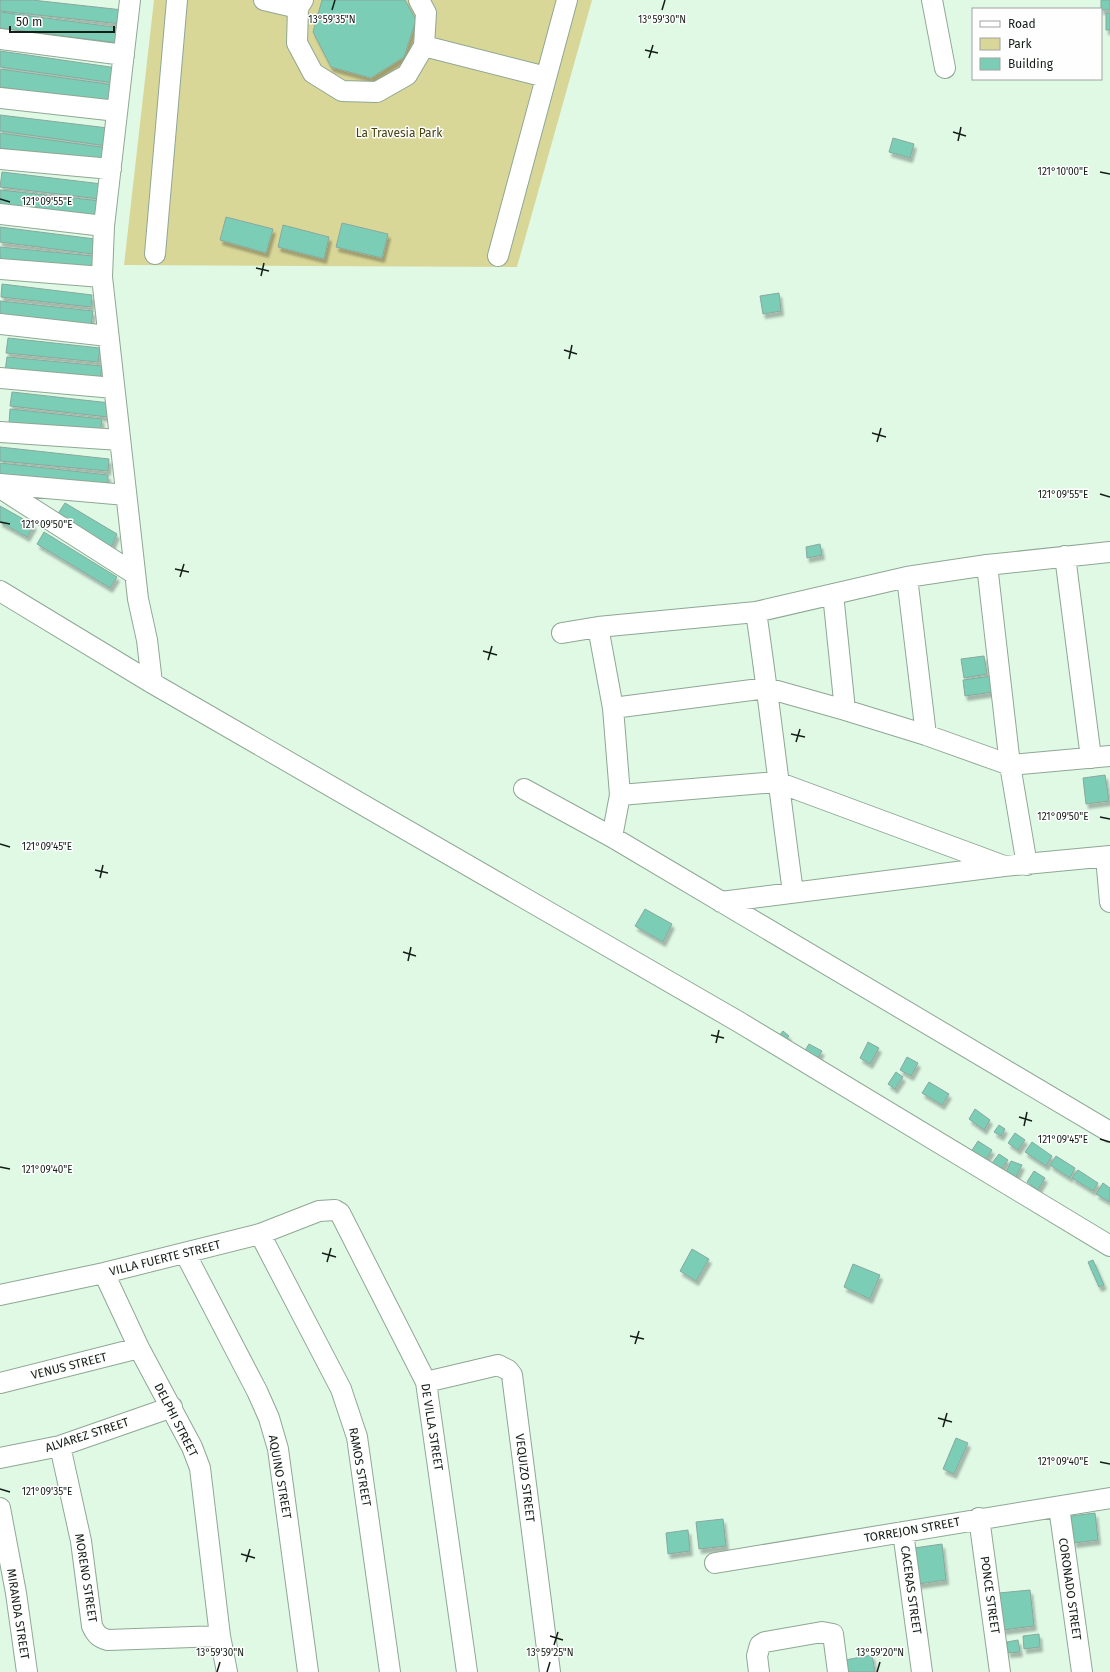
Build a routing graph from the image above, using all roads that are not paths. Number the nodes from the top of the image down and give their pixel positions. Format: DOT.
graph roads {
  1 [pos="130,0"];
  2 [pos="177,0"];
  3 [pos="264,0"];
  4 [pos="419,0"];
  5 [pos="567,0"];
  6 [pos="932,0"];
  7 [pos="301,4"];
  8 [pos="0,39"];
  9 [pos="424,46"];
  10 [pos="124,55"];
  11 [pos="946,68"];
  12 [pos="546,77"];
  13 [pos="0,98"];
  14 [pos="117,111"];
  15 [pos="0,159"];
  16 [pos="111,169"];
  17 [pos="0,214"];
  18 [pos="104,226"];
  19 [pos="155,254"];
  20 [pos="498,256"];
  21 [pos="0,269"];
  22 [pos="102,277"];
  23 [pos="0,324"];
  24 [pos="108,336"];
  25 [pos="0,378"];
  26 [pos="114,388"];
  27 [pos="0,432"];
  28 [pos="120,440"];
  29 [pos="0,484"];
  30 [pos="0,488"];
  31 [pos="126,495"];
  32 [pos="1110,552"];
  33 [pos="1065,556"];
  34 [pos="987,565"];
  35 [pos="135,574"];
  36 [pos="907,577"];
  37 [pos="0,591"];
  38 [pos="833,594"];
  39 [pos="756,612"];
  40 [pos="598,627"];
  41 [pos="562,633"];
  42 [pos="152,683"];
  43 [pos="767,688"];
  44 [pos="612,708"];
  45 [pos="845,710"];
  46 [pos="926,736"];
  47 [pos="1110,756"];
  48 [pos="1091,758"];
  49 [pos="1010,765"];
  50 [pos="777,782"];
  51 [pos="524,788"];
  52 [pos="620,795"];
  53 [pos="612,837"];
  54 [pos="1108,856"];
  55 [pos="1027,865"];
  56 [pos="1004,866"];
  57 [pos="793,892"];
  58 [pos="720,902"];
  59 [pos="1110,902"];
  60 [pos="1110,1132"];
  61 [pos="327,1210"];
  62 [pos="260,1234"];
  63 [pos="1110,1246"];
  64 [pos="185,1253"];
  65 [pos="104,1273"];
  66 [pos="0,1295"];
  67 [pos="139,1348"];
  68 [pos="426,1382"];
  69 [pos="0,1383"];
  70 [pos="172,1407"];
  71 [pos="60,1446"];
  72 [pos="0,1458"];
  73 [pos="1110,1498"];
  74 [pos="1059,1506"];
  75 [pos="0,1508"];
  76 [pos="979,1518"];
  77 [pos="903,1532"];
  78 [pos="715,1563"];
  79 [pos="220,1636"];
  80 [pos="27,1672"];
  81 [pos="227,1672"];
  82 [pos="308,1672"];
  83 [pos="390,1672"];
  84 [pos="467,1672"];
  85 [pos="550,1672"];
  86 [pos="759,1672"];
  87 [pos="838,1672"];
  88 [pos="922,1672"];
  89 [pos="1000,1672"];
  90 [pos="1082,1672"];
  1 -- 10 [label="street"];
  2 -- 19 [label="street"];
  3 -- 7 [label="street"];
  4 -- 9 [label="street"];
  5 -- 12 [label="street"];
  6 -- 11 [label="street"];
  7 -- 9 [label="street"];
  8 -- 10 [label="street"];
  9 -- 12 [label="street"];
  10 -- 14 [label="street"];
  12 -- 20 [label="street"];
  13 -- 14 [label="street"];
  14 -- 16 [label="street"];
  15 -- 16 [label="street"];
  16 -- 18 [label="street"];
  17 -- 18 [label="street"];
  18 -- 22 [label="street"];
  21 -- 22 [label="street"];
  22 -- 24 [label="street"];
  23 -- 24 [label="street"];
  24 -- 26 [label="street"];
  25 -- 26 [label="street"];
  26 -- 28 [label="street"];
  27 -- 28 [label="street"];
  28 -- 31 [label="street"];
  29 -- 31 [label="street"];
  30 -- 35 [label="street"];
  31 -- 35 [label="street"];
  32 -- 33 [label="street"];
  33 -- 34 [label="street"];
  33 -- 48 [label="street"];
  34 -- 36 [label="street"];
  34 -- 49 [label="street"];
  35 -- 42 [label="street"];
  36 -- 38 [label="street"];
  36 -- 46 [label="street"];
  37 -- 42 [label="street"];
  38 -- 39 [label="street"];
  38 -- 45 [label="street"];
  39 -- 40 [label="street"];
  39 -- 43 [label="street"];
  40 -- 41 [label="street"];
  40 -- 44 [label="street"];
  42 -- 63 [label="street"];
  43 -- 44 [label="street"];
  43 -- 45 [label="street"];
  43 -- 50 [label="street"];
  44 -- 52 [label="street"];
  45 -- 46 [label="street"];
  46 -- 49 [label="street"];
  47 -- 48 [label="street"];
  48 -- 49 [label="street"];
  49 -- 55 [label="street"];
  50 -- 52 [label="street"];
  50 -- 56 [label="street"];
  50 -- 57 [label="street"];
  51 -- 53 [label="street"];
  52 -- 53 [label="street"];
  53 -- 58 [label="street"];
  54 -- 55 [label="street"];
  54 -- 59 [label="street"];
  55 -- 56 [label="street"];
  56 -- 57 [label="street"];
  57 -- 58 [label="street"];
  58 -- 60 [label="street"];
  61 -- 62 [label="street, VILLA FUERTE STREET"];
  61 -- 68 [label="street, DE VILLA STREET"];
  62 -- 64 [label="street, VILLA FUERTE STREET"];
  62 -- 83 [label="street, RAMOS STREET"];
  64 -- 65 [label="street, VILLA FUERTE STREET"];
  64 -- 82 [label="street, AQUINO STREET"];
  65 -- 66 [label="street, VILLA FUERTE STREET"];
  65 -- 67 [label="street, DELPHI STREET"];
  67 -- 69 [label="street, VENUS STREET"];
  67 -- 70 [label="street, DELPHI STREET"];
  68 -- 84 [label="street, DE VILLA STREET"];
  68 -- 85 [label="street, VEQUIZO STREET"];
  70 -- 71 [label="street, ALVAREZ STREET"];
  70 -- 79 [label="street, DELPHI STREET"];
  71 -- 72 [label="street, ALVAREZ STREET"];
  71 -- 79 [label="street, MORENO STREET"];
  73 -- 74 [label="street, TORREJON STREET"];
  74 -- 76 [label="street, TORREJON STREET"];
  74 -- 90 [label="street, CORONADO STREET"];
  75 -- 80 [label="street, MIRANDA STREET"];
  76 -- 77 [label="street, TORREJON STREET"];
  76 -- 89 [label="street, PONCE STREET"];
  77 -- 78 [label="street, TORREJON STREET"];
  77 -- 88 [label="street, CACERAS STREET"];
  79 -- 81 [label="street, DELPHI STREET"];
  86 -- 87 [label="street"];
}
